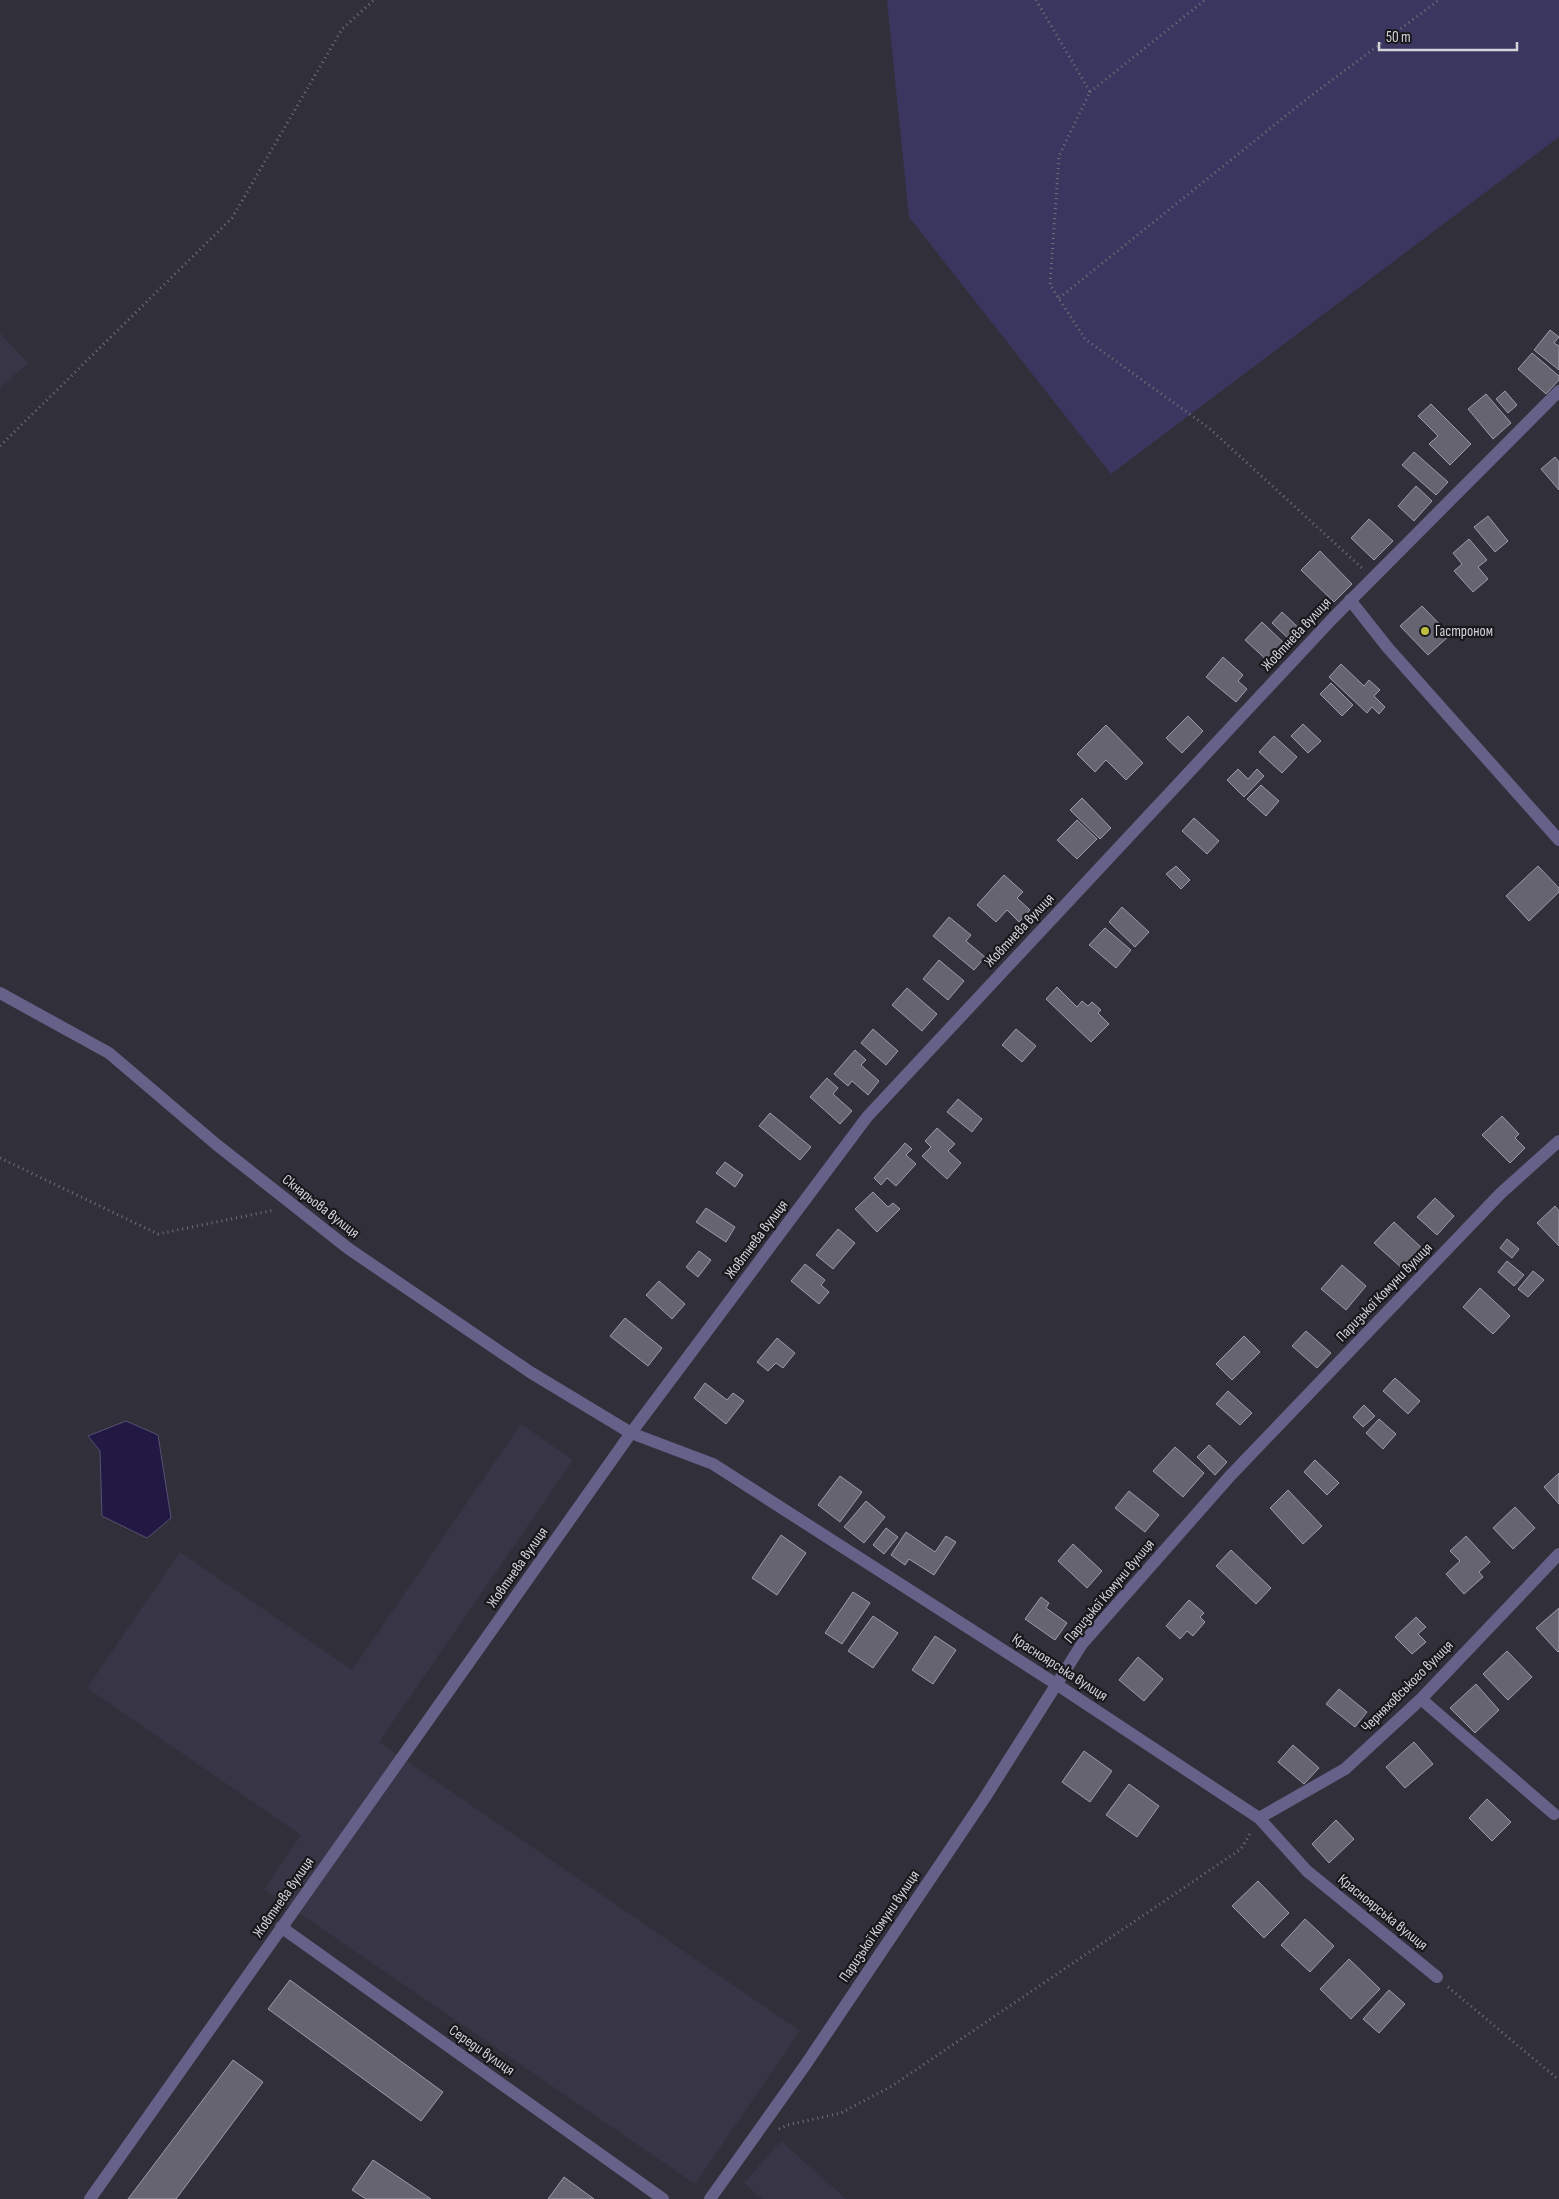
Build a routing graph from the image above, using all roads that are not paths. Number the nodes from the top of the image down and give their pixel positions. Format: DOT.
graph roads {
  1 [pos="1559,391"];
  2 [pos="1350,600"];
  3 [pos="1559,840"];
  4 [pos="0,993"];
  5 [pos="1559,1141"];
  6 [pos="631,1433"];
  7 [pos="1557,1560"];
  8 [pos="1056,1684"];
  9 [pos="1420,1699"];
  10 [pos="1554,1814"];
  11 [pos="1259,1818"];
  12 [pos="282,1927"];
  13 [pos="1437,1977"];
  14 [pos="90,2199"];
  15 [pos="663,2199"];
  16 [pos="710,2199"];
  1 -- 2 [label="street, Жовтнева вулиця"];
  2 -- 3 [label="street"];
  2 -- 6 [label="street, Жовтнева вулиця"];
  4 -- 6 [label="street, Скнарьова вулиця"];
  5 -- 8 [label="street, Паризької Комуни вулиця"];
  6 -- 8 [label="street, Красноярська вулиця"];
  6 -- 12 [label="street, Жовтнева вулиця"];
  7 -- 9 [label="street, Черняховського вулиця"];
  8 -- 11 [label="street, Красноярська вулиця"];
  8 -- 16 [label="street, Паризької Комуни вулиця"];
  9 -- 10 [label="street"];
  9 -- 11 [label="street, Черняховського вулиця"];
  11 -- 13 [label="street, Красноярська вулиця"];
  12 -- 14 [label="street, Жовтнева вулиця"];
  12 -- 15 [label="street, Середи вулиця"];
}
